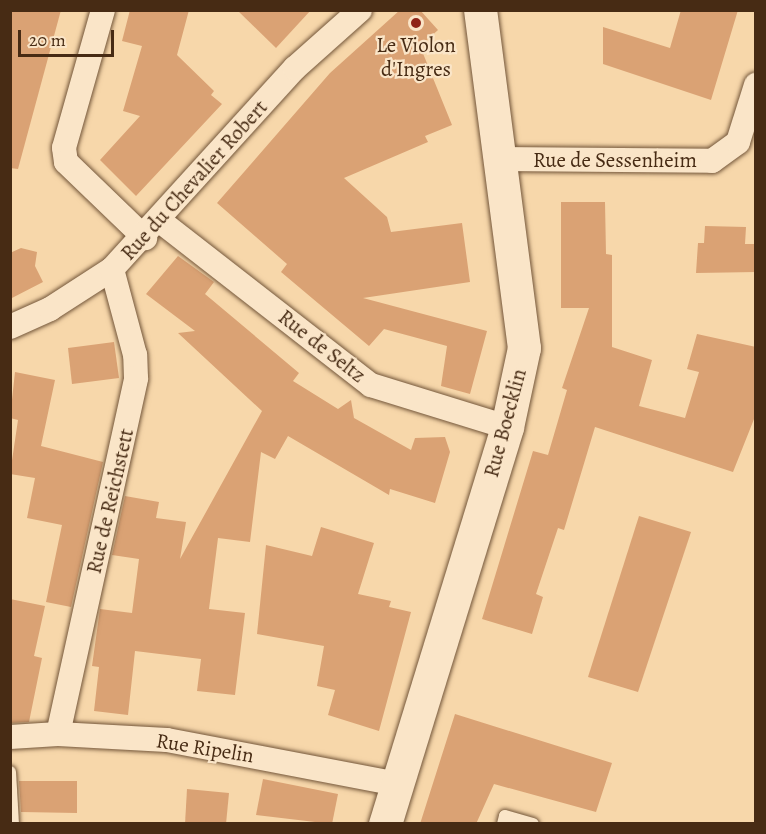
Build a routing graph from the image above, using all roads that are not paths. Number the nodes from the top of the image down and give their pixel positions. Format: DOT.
graph roads {
  1 [pos="103,10"];
  2 [pos="360,10"];
  3 [pos="480,10"];
  4 [pos="756,85"];
  5 [pos="498,159"];
  6 [pos="153,229"];
  7 [pos="112,269"];
  8 [pos="10,327"];
  9 [pos="507,427"];
  10 [pos="58,734"];
  11 [pos="10,737"];
  12 [pos="10,772"];
  13 [pos="397,784"];
  14 [pos="13,824"];
  15 [pos="385,824"];
  16 [pos="503,824"];
  17 [pos="533,824"];
  1 -- 6 [label="street, Rue de Seltz"];
  2 -- 6 [label="street, Rue du Chevalier Robert"];
  3 -- 5 [label="main road, Rue Boecklin"];
  4 -- 5 [label="street, Rue de Sessenheim"];
  5 -- 9 [label="main road, Rue Boecklin"];
  6 -- 7 [label="street, Rue du Chevalier Robert"];
  6 -- 9 [label="street, Rue de Seltz"];
  7 -- 8 [label="street, Rue du Chevalier Robert"];
  7 -- 10 [label="street, Rue de Reichstett"];
  9 -- 13 [label="main road, Rue Boecklin"];
  10 -- 11 [label="street, Rue Ripelin"];
  10 -- 13 [label="street, Rue Ripelin"];
  12 -- 14 [label="lane"];
  13 -- 15 [label="main road, Rue Boecklin"];
  16 -- 17 [label="lane"];
}
